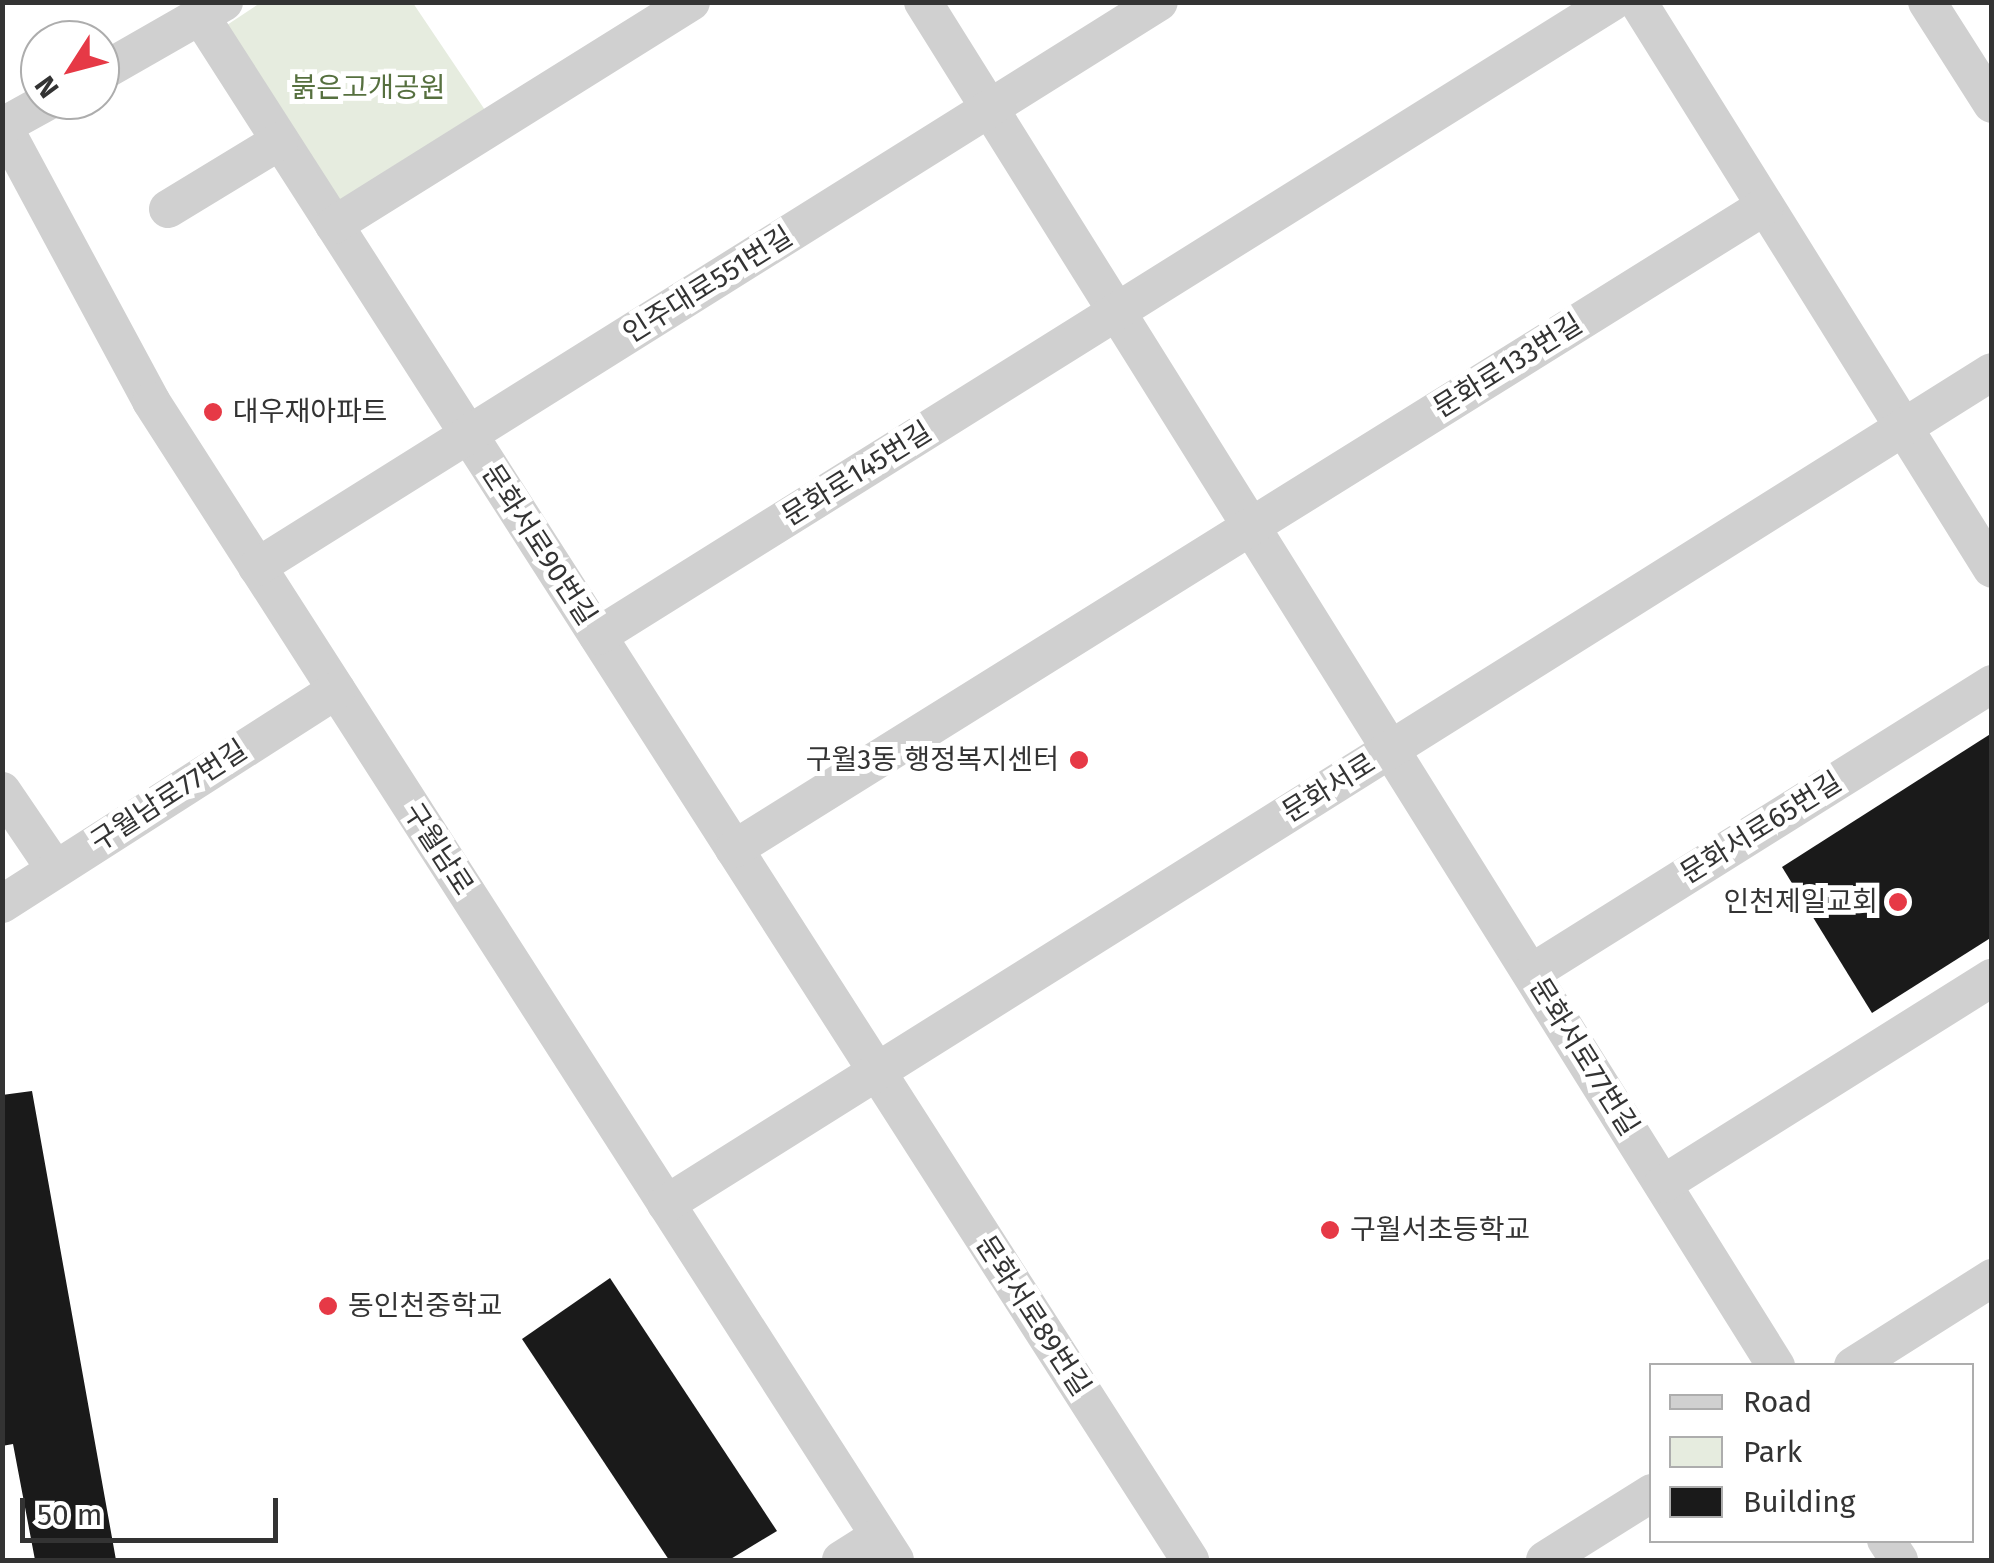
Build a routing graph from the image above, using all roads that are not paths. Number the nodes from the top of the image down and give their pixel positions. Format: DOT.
graph roads {
  1 [pos="691,2"];
  2 [pos="923,2"];
  3 [pos="1159,2"];
  4 [pos="1612,2"];
  5 [pos="1638,2"];
  6 [pos="1927,2"];
  7 [pos="213,10"];
  8 [pos="120,62"];
  9 [pos="1992,104"];
  10 [pos="990,108"];
  11 [pos="3,125"];
  12 [pos="280,140"];
  13 [pos="1765,206"];
  14 [pos="168,209"];
  15 [pos="334,225"];
  16 [pos="1117,312"];
  17 [pos="1992,372"];
  18 [pos="1903,428"];
  19 [pos="468,435"];
  20 [pos="1251,526"];
  21 [pos="258,568"];
  22 [pos="1992,569"];
  23 [pos="598,636"];
  24 [pos="1992,684"];
  25 [pos="336,690"];
  26 [pos="1390,749"];
  27 [pos="2,791"];
  28 [pos="734,849"];
  29 [pos="56,869"];
  30 [pos="2,904"];
  31 [pos="1531,972"];
  32 [pos="1992,978"];
  33 [pos="876,1072"];
  34 [pos="1663,1184"];
  35 [pos="666,1204"];
  36 [pos="1992,1278"];
  37 [pos="1774,1363"];
  38 [pos="1858,1363"];
  39 [pos="1649,1495"];
  40 [pos="887,1548"];
  41 [pos="841,1560"];
  42 [pos="1190,1560"];
  43 [pos="1545,1560"];
  1 -- 15 [label="street"];
  2 -- 10 [label="street"];
  3 -- 10 [label="street, 인주대로551번길"];
  4 -- 16 [label="street"];
  5 -- 13 [label="street"];
  6 -- 9 [label="street"];
  7 -- 8 [label="street"];
  7 -- 12 [label="street, 문화서로90번길"];
  10 -- 16 [label="street"];
  10 -- 19 [label="street, 인주대로551번길"];
  11 -- 21 [label="street, 구월남로"];
  12 -- 14 [label="street"];
  12 -- 15 [label="street, 문화서로90번길"];
  13 -- 18 [label="street"];
  13 -- 20 [label="street, 문화로133번길"];
  15 -- 19 [label="street, 문화서로90번길"];
  16 -- 20 [label="street"];
  16 -- 23 [label="street, 문화로145번길"];
  17 -- 18 [label="street, 문화서로"];
  18 -- 22 [label="street"];
  18 -- 26 [label="street, 문화서로"];
  19 -- 21 [label="street, 인주대로551번길"];
  19 -- 23 [label="street, 문화서로90번길"];
  20 -- 26 [label="street"];
  20 -- 28 [label="street"];
  21 -- 25 [label="street, 구월남로"];
  23 -- 28 [label="street, 문화서로90번길"];
  24 -- 31 [label="street, 문화서로65번길"];
  25 -- 29 [label="street, 구월남로77번길"];
  25 -- 35 [label="street, 구월남로"];
  26 -- 31 [label="street, 문화서로77번길"];
  26 -- 33 [label="street, 문화서로"];
  27 -- 29 [label="street"];
  28 -- 33 [label="street, 문화서로90번길"];
  29 -- 30 [label="street, 구월남로77번길"];
  31 -- 34 [label="street, 문화서로77번길"];
  32 -- 34 [label="street"];
  33 -- 35 [label="street, 문화서로"];
  33 -- 42 [label="street, 문화서로89번길"];
  34 -- 37 [label="street, 문화서로77번길"];
  35 -- 40 [label="street, 구월남로"];
  36 -- 38 [label="street"];
  39 -- 43 [label="street"];
  40 -- 41 [label="street"];
}
